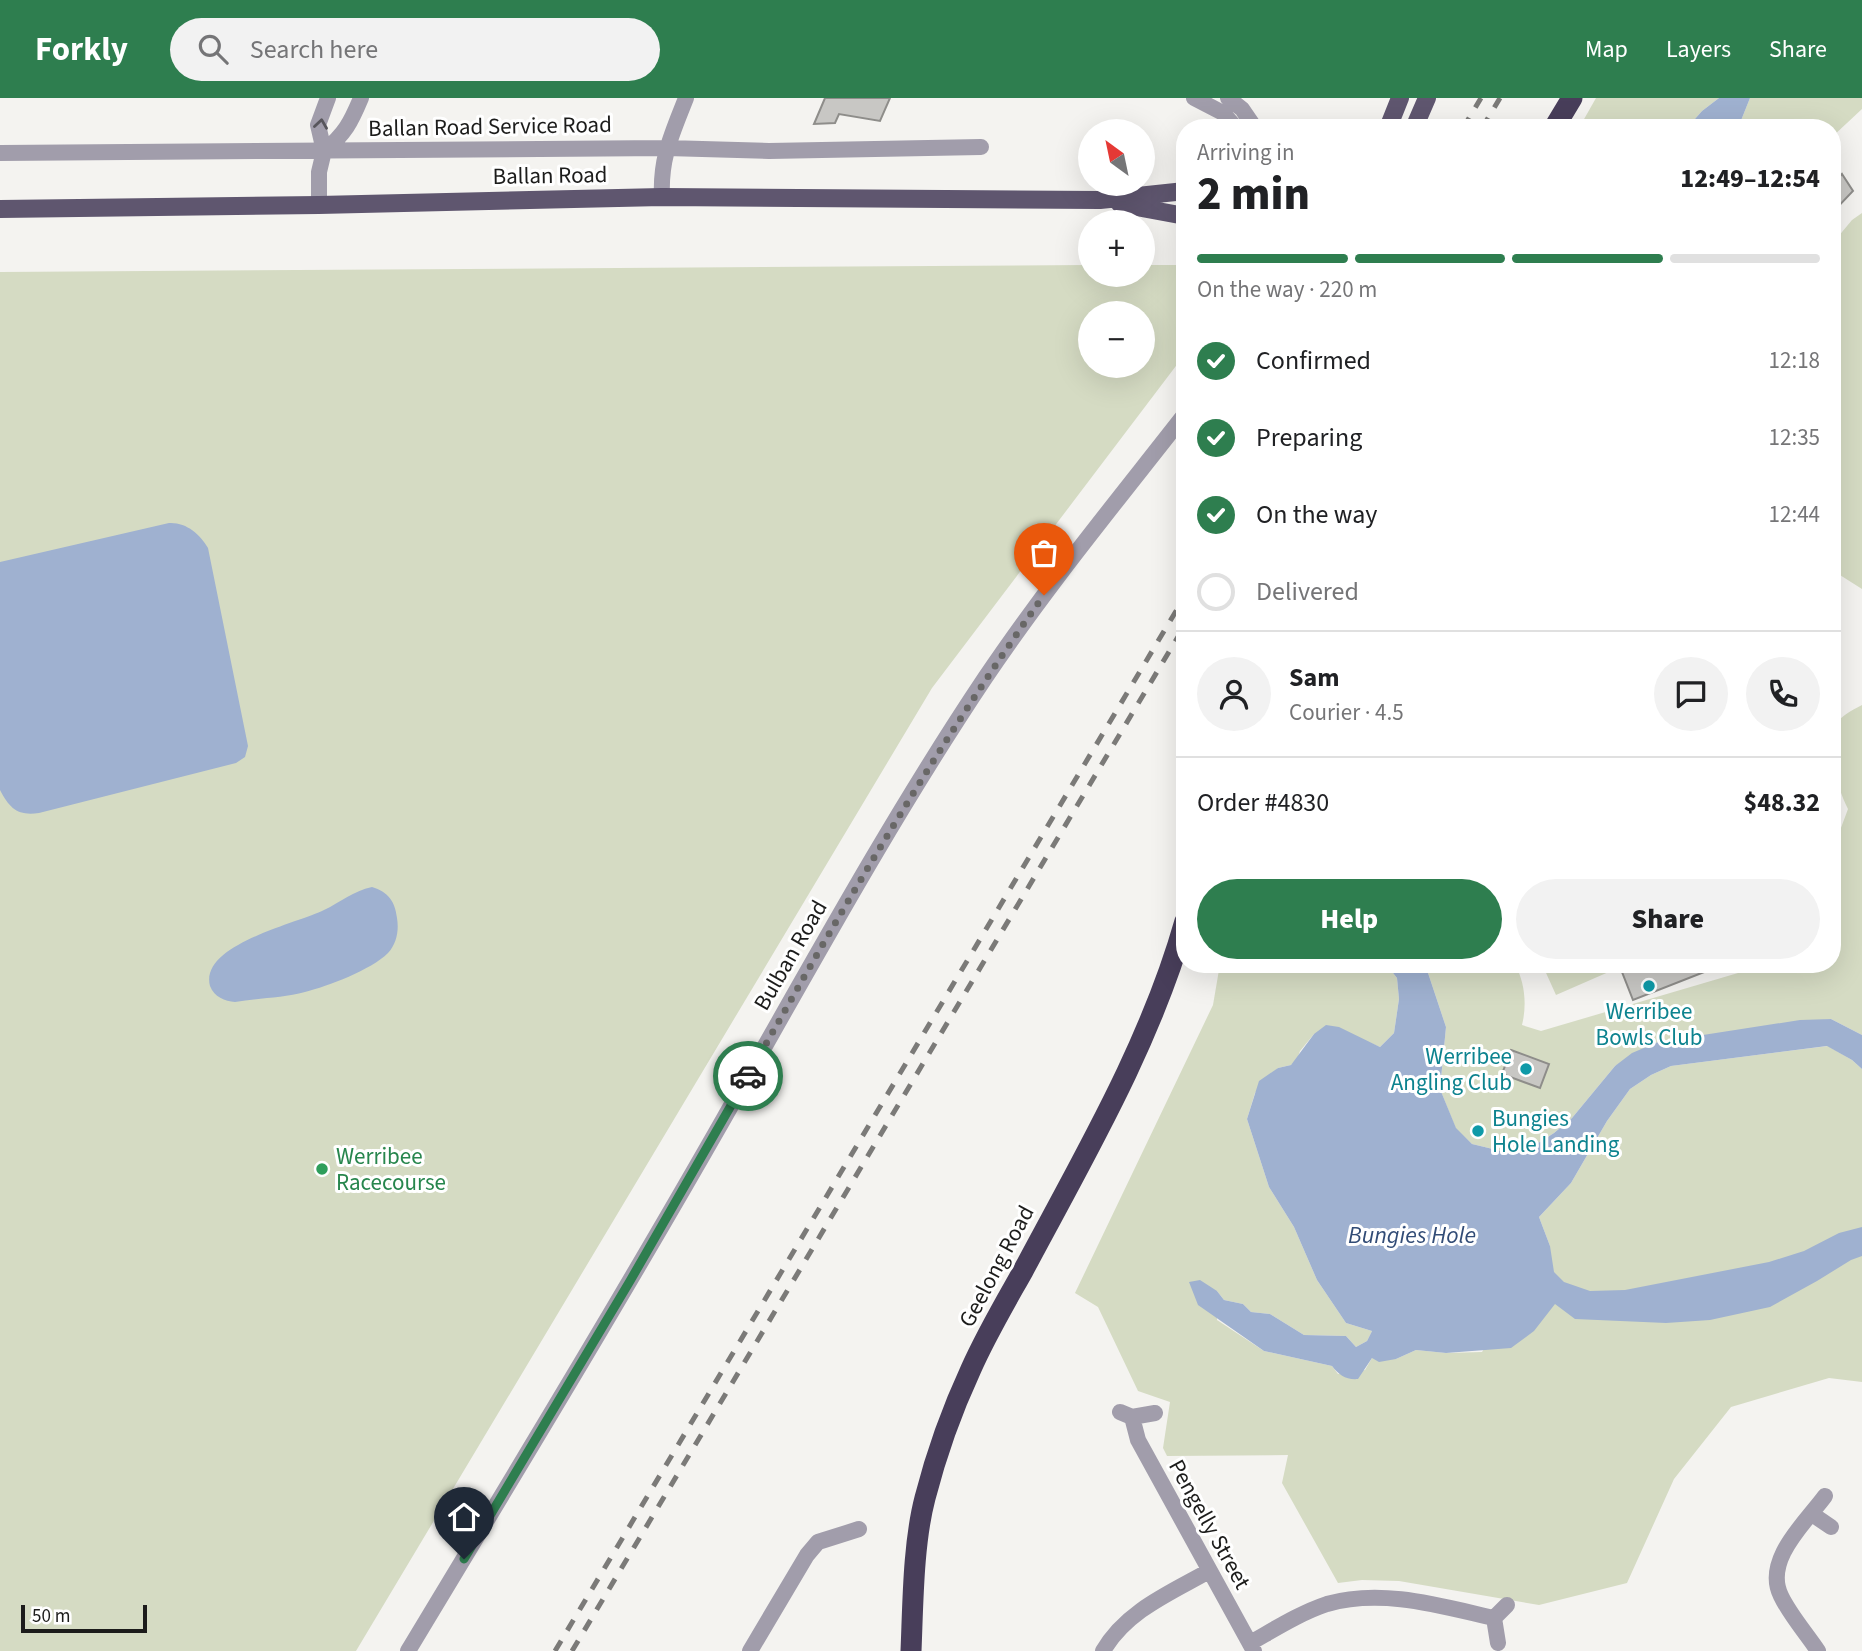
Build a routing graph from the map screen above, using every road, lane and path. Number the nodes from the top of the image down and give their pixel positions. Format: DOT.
graph roads {
  1 [pos="328,98"];
  2 [pos="361,98"];
  3 [pos="687,98"];
  4 [pos="1194,98"];
  5 [pos="1228,98"];
  6 [pos="1400,98"];
  7 [pos="1427,98"];
  8 [pos="1572,98"];
  9 [pos="1228,119"];
  10 [pos="1249,119"];
  11 [pos="1392,119"];
  12 [pos="1418,119"];
  13 [pos="1559,119"];
  14 [pos="981,147"];
  15 [pos="667,148"];
  16 [pos="324,151"];
  17 [pos="0,153"];
  18 [pos="1176,192"];
  19 [pos="662,197"];
  20 [pos="1100,200"];
  21 [pos="319,205"];
  22 [pos="0,209"];
  23 [pos="1176,214"];
  24 [pos="1176,426"];
  25 [pos="1176,953"];
  26 [pos="1155,1413"];
  27 [pos="1825,1496"];
  28 [pos="1812,1514"];
  29 [pos="1831,1527"];
  30 [pos="859,1529"];
  31 [pos="1209,1571"];
  32 [pos="1507,1605"];
  33 [pos="1494,1618"];
  34 [pos="1498,1643"];
  35 [pos="1252,1647"];
  36 [pos="408,1651"];
  37 [pos="750,1651"];
  38 [pos="911,1651"];
  39 [pos="1103,1651"];
  40 [pos="1818,1651"];
  16 -- 1 [label="street, one-way"];
  2 -- 16 [label="street"];
  3 -- 15 [label="street"];
  4 -- 9 [label="street"];
  5 -- 10 [label="street"];
  6 -- 11 [label="main road"];
  7 -- 12 [label="main road"];
  8 -- 13 [label="highway"];
  14 -- 15 [label="street, Ballan Road Service Road"];
  15 -- 16 [label="street, Ballan Road Service Road"];
  15 -- 19 [label="street"];
  16 -- 17 [label="street, Ballan Road Service Road"];
  16 -- 21 [label="street"];
  18 -- 20 [label="main road, Ballan Road"];
  19 -- 20 [label="main road, Ballan Road"];
  19 -- 21 [label="main road, Ballan Road"];
  20 -- 23 [label="main road, Ballan Road"];
  21 -- 22 [label="main road, Ballan Road"];
  24 -- 36 [label="street, Bulban Road"];
  25 -- 38 [label="highway, Geelong Road"];
  26 -- 31 [label="street, Pengelly Street"];
  27 -- 28 [label="street"];
  28 -- 29 [label="street"];
  28 -- 40 [label="street"];
  30 -- 37 [label="street"];
  31 -- 35 [label="street, Pengelly Street"];
  31 -- 39 [label="street"];
  32 -- 33 [label="street"];
  33 -- 34 [label="street"];
  33 -- 35 [label="street"];
}
